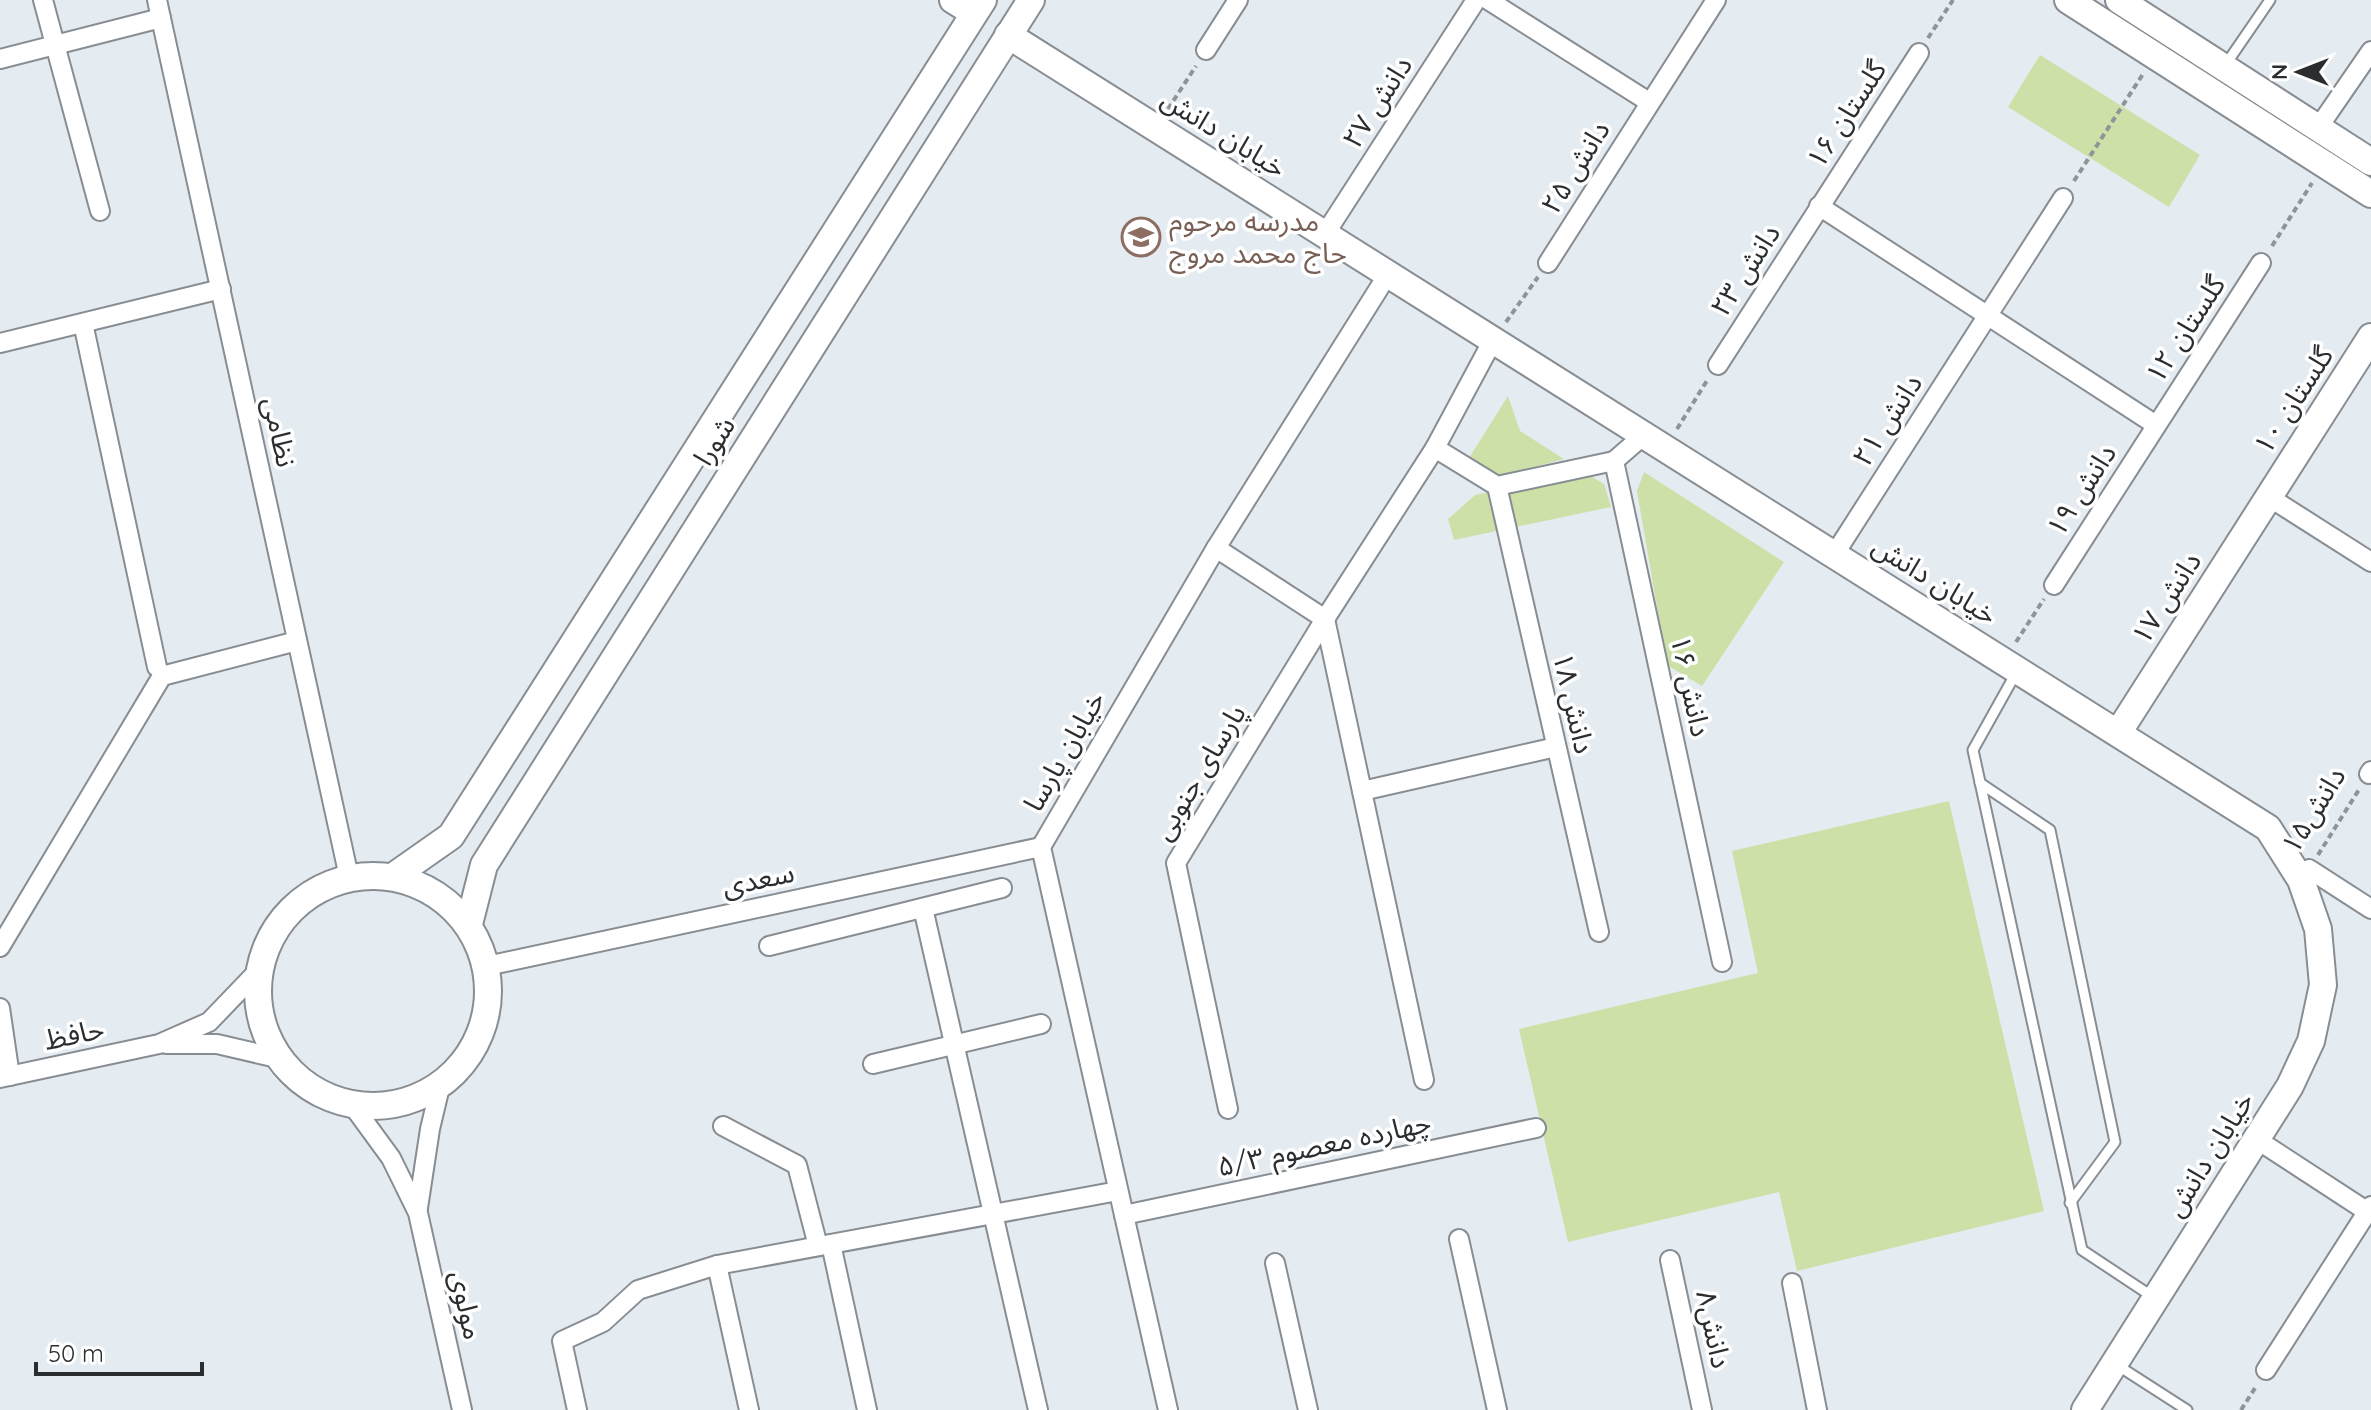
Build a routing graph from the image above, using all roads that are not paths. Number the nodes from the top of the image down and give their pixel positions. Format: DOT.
graph roads {
  1 [pos="43,0"];
  2 [pos="1031,0"];
  3 [pos="1238,0"];
  4 [pos="1476,0"];
  5 [pos="1488,0"];
  6 [pos="1716,0"];
  7 [pos="2068,0"];
  8 [pos="2119,0"];
  9 [pos="2270,0"];
  10 [pos="970,4"];
  11 [pos="159,9"];
  12 [pos="1008,35"];
  13 [pos="55,45"];
  14 [pos="1206,50"];
  15 [pos="2371,51"];
  16 [pos="1919,53"];
  17 [pos="0,59"];
  18 [pos="2224,67"];
  19 [pos="1649,102"];
  20 [pos="2318,128"];
  21 [pos="2371,162"];
  22 [pos="2371,194"];
  23 [pos="2063,198"];
  24 [pos="1819,206"];
  25 [pos="100,211"];
  26 [pos="1325,234"];
  27 [pos="1548,263"];
  28 [pos="2261,263"];
  29 [pos="1388,274"];
  30 [pos="221,289"];
  31 [pos="1988,316"];
  32 [pos="83,323"];
  33 [pos="2371,337"];
  34 [pos="1493,340"];
  35 [pos="0,343"];
  36 [pos="1718,365"];
  37 [pos="2156,425"];
  38 [pos="1655,442"];
  39 [pos="1435,448"];
  40 [pos="1614,461"];
  41 [pos="1497,486"];
  42 [pos="2269,497"];
  43 [pos="1216,548"];
  44 [pos="1834,555"];
  45 [pos="2371,562"];
  46 [pos="2054,585"];
  47 [pos="1325,619"];
  48 [pos="297,641"];
  49 [pos="2011,665"];
  50 [pos="157,667"];
  51 [pos="2118,733"];
  52 [pos="1556,747"];
  53 [pos="1980,783"];
  54 [pos="1362,791"];
  55 [pos="450,839"];
  56 [pos="1041,847"];
  57 [pos="484,865"];
  58 [pos="2309,869"];
  59 [pos="394,876"];
  60 [pos="349,877"];
  61 [pos="1002,888"];
  62 [pos="923,908"];
  63 [pos="2371,909"];
  64 [pos="469,924"];
  65 [pos="1599,932"];
  66 [pos="769,946"];
  67 [pos="0,947"];
  68 [pos="1722,962"];
  69 [pos="487,966"];
  70 [pos="259,970"];
  71 [pos="0,1008"];
  72 [pos="1041,1024"];
  73 [pos="159,1044"];
  74 [pos="954,1044"];
  75 [pos="277,1058"];
  76 [pos="873,1064"];
  77 [pos="5,1077"];
  78 [pos="1424,1080"];
  79 [pos="440,1087"];
  80 [pos="353,1106"];
  81 [pos="1228,1109"];
  82 [pos="723,1126"];
  83 [pos="1536,1128"];
  84 [pos="2256,1139"];
  85 [pos="1118,1191"];
  86 [pos="2070,1203"];
  87 [pos="2370,1211"];
  88 [pos="418,1212"];
  89 [pos="994,1214"];
  90 [pos="1124,1215"];
  91 [pos="1459,1239"];
  92 [pos="824,1245"];
  93 [pos="1670,1260"];
  94 [pos="1275,1263"];
  95 [pos="717,1265"];
  96 [pos="1792,1283"];
  97 [pos="2155,1298"];
  98 [pos="2114,1363"];
  99 [pos="2266,1370"];
  100 [pos="462,1410"];
  101 [pos="577,1410"];
  102 [pos="749,1410"];
  103 [pos="867,1410"];
  104 [pos="1038,1410"];
  105 [pos="1168,1410"];
  106 [pos="1308,1410"];
  107 [pos="1497,1410"];
  108 [pos="1702,1410"];
  109 [pos="1817,1410"];
  110 [pos="2085,1410"];
  111 [pos="2187,1410"];
  1 -- 13 [label="street"];
  2 -- 12 [label="street, شورا"];
  3 -- 14 [label="street"];
  4 -- 26 [label="street, دانش ۲۷"];
  5 -- 19 [label="street"];
  6 -- 19 [label="street, دانش ۲۵"];
  7 -- 22 [label="street"];
  8 -- 18 [label="street"];
  9 -- 18 [label="lane"];
  10 -- 55 [label="street, شورا"];
  11 -- 13 [label="street"];
  11 -- 30 [label="street, نظامی"];
  12 -- 26 [label="street, خیابان دانش"];
  12 -- 57 [label="street, شورا"];
  13 -- 17 [label="street"];
  13 -- 25 [label="street"];
  15 -- 20 [label="street"];
  16 -- 24 [label="street, گلستان ۱۶"];
  18 -- 20 [label="street"];
  19 -- 27 [label="street, دانش ۲۵"];
  20 -- 21 [label="street"];
  23 -- 31 [label="street, دانش ۲۱"];
  24 -- 31 [label="street"];
  24 -- 36 [label="street, دانش ۲۳"];
  26 -- 29 [label="street, خیابان دانش"];
  28 -- 37 [label="street, گلستان ۱۲"];
  29 -- 34 [label="street, خیابان دانش"];
  29 -- 43 [label="street, خیابان پارسا"];
  30 -- 32 [label="street"];
  30 -- 48 [label="street, نظامی"];
  31 -- 37 [label="street"];
  31 -- 44 [label="street, دانش ۲۱"];
  32 -- 35 [label="street"];
  32 -- 50 [label="street"];
  33 -- 42 [label="street, گلستان ۱۰"];
  34 -- 38 [label="street, خیابان دانش"];
  34 -- 39 [label="street, پارسای جنوبی"];
  37 -- 46 [label="street, دانش ۱۹"];
  38 -- 40 [label="street"];
  38 -- 44 [label="street, خیابان دانش"];
  39 -- 41 [label="street"];
  39 -- 47 [label="street, پارسای جنوبی"];
  40 -- 41 [label="street"];
  40 -- 68 [label="street, دانش ۱۶"];
  41 -- 52 [label="street, دانش ۱۸"];
  42 -- 45 [label="street"];
  42 -- 51 [label="street, دانش ۱۷"];
  43 -- 47 [label="street"];
  43 -- 56 [label="street, خیابان پارسا"];
  44 -- 49 [label="street, خیابان دانش"];
  47 -- 54 [label="street"];
  47 -- 81 [label="street, پارسای جنوبی"];
  48 -- 60 [label="street, نظامی"];
  48 -- 67 [label="street"];
  49 -- 51 [label="street, خیابان دانش"];
  49 -- 53 [label="lane"];
  51 -- 84 [label="street, خیابان دانش"];
  52 -- 54 [label="street"];
  52 -- 65 [label="street, دانش ۱۸"];
  53 -- 86 [label="lane"];
  53 -- 86 [label="lane"];
  54 -- 78 [label="street"];
  55 -- 57 [label="street"];
  55 -- 59 [label="street, شورا"];
  56 -- 69 [label="street, سعدی"];
  56 -- 85 [label="street, خیابان پارسا"];
  57 -- 64 [label="street, شورا"];
  58 -- 63 [label="street"];
  59 -- 60 [label="street"];
  59 -- 64 [label="street"];
  60 -- 70 [label="street"];
  61 -- 62 [label="street"];
  62 -- 66 [label="street"];
  62 -- 74 [label="street"];
  64 -- 69 [label="street"];
  69 -- 79 [label="street"];
  70 -- 73 [label="street"];
  70 -- 75 [label="street"];
  71 -- 77 [label="street"];
  72 -- 74 [label="street"];
  73 -- 75 [label="street"];
  73 -- 77 [label="street, حافظ"];
  74 -- 76 [label="street"];
  74 -- 89 [label="street"];
  75 -- 80 [label="street"];
  79 -- 80 [label="street"];
  79 -- 88 [label="street"];
  80 -- 88 [label="street"];
  82 -- 92 [label="street"];
  83 -- 90 [label="street, چهارده معصوم ۵/۳"];
  84 -- 87 [label="street"];
  84 -- 97 [label="street, خیابان دانش"];
  85 -- 89 [label="street"];
  85 -- 90 [label="street, خیابان پارسا"];
  86 -- 97 [label="lane"];
  87 -- 99 [label="street"];
  88 -- 100 [label="street, مولوی"];
  89 -- 92 [label="street"];
  89 -- 104 [label="street"];
  90 -- 105 [label="street, خیابان پارسا"];
  91 -- 107 [label="street"];
  92 -- 95 [label="street"];
  92 -- 103 [label="street"];
  93 -- 108 [label="street, دانش۸"];
  94 -- 106 [label="street"];
  95 -- 101 [label="street"];
  95 -- 102 [label="street"];
  96 -- 109 [label="street"];
  97 -- 98 [label="street, خیابان دانش"];
  98 -- 110 [label="street, خیابان دانش"];
  98 -- 111 [label="lane"];
}
